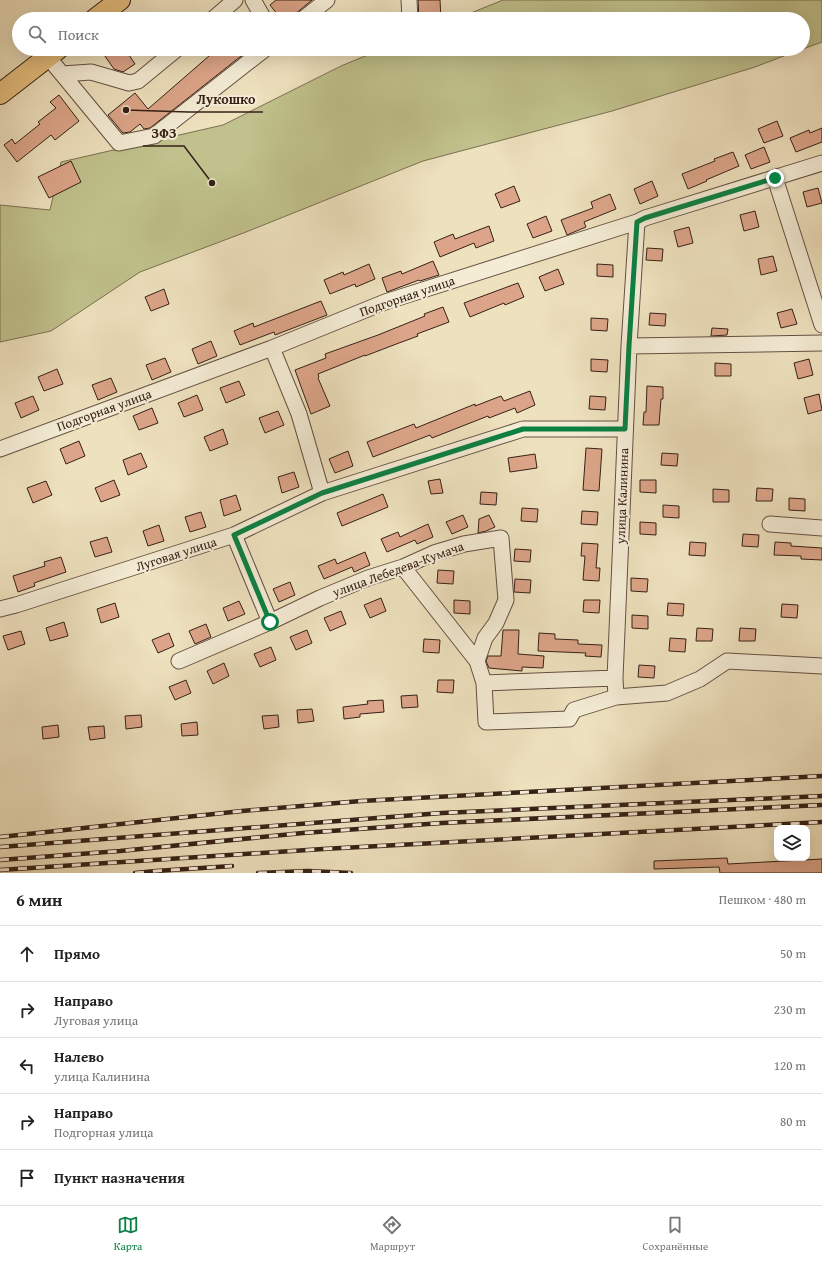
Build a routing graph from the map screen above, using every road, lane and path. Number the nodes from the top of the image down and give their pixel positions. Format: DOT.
graph roads {
  1 [pos="120,0"];
  2 [pos="235,0"];
  3 [pos="253,0"];
  4 [pos="327,0"];
  5 [pos="409,0"];
  6 [pos="104,12"];
  7 [pos="221,12"];
  8 [pos="260,12"];
  9 [pos="312,12"];
  10 [pos="410,12"];
  11 [pos="49,56"];
  12 [pos="54,56"];
  13 [pos="168,56"];
  14 [pos="256,56"];
  15 [pos="62,74"];
  16 [pos="0,94"];
  17 [pos="822,163"];
  18 [pos="775,178"];
  19 [pos="637,222"];
  20 [pos="822,325"];
  21 [pos="822,343"];
  22 [pos="629,346"];
  23 [pos="272,348"];
  24 [pos="625,429"];
  25 [pos="0,449"];
  26 [pos="322,493"];
  27 [pos="770,524"];
  28 [pos="822,528"];
  29 [pos="234,535"];
  30 [pos="403,567"];
  31 [pos="0,609"];
  32 [pos="270,622"];
  33 [pos="477,661"];
  34 [pos="179,662"];
  35 [pos="822,666"];
  36 [pos="615,678"];
  37 [pos="484,682"];
  38 [pos="616,697"];
  1 -- 6 [label="main road"];
  2 -- 7 [label="street"];
  3 -- 8 [label="street"];
  4 -- 9 [label="street"];
  5 -- 10 [label="street"];
  11 -- 16 [label="main road"];
  12 -- 15 [label="street"];
  13 -- 15 [label="street"];
  14 -- 15 [label="street"];
  17 -- 18 [label="street, Подгорная улица"];
  18 -- 19 [label="street, Подгорная улица"];
  18 -- 20 [label="street"];
  19 -- 22 [label="street, улица Калинина"];
  19 -- 23 [label="street, Подгорная улица"];
  21 -- 22 [label="street"];
  22 -- 24 [label="street, улица Калинина"];
  23 -- 25 [label="street, Подгорная улица"];
  23 -- 26 [label="street"];
  24 -- 26 [label="street, Луговая улица"];
  24 -- 36 [label="street, улица Калинина"];
  26 -- 29 [label="street, Луговая улица"];
  27 -- 28 [label="street"];
  29 -- 31 [label="street, Луговая улица"];
  29 -- 32 [label="street"];
  30 -- 32 [label="street, улица Лебедева-Кумача"];
  30 -- 33 [label="street"];
  30 -- 33 [label="street, улица Лебедева-Кумача"];
  32 -- 34 [label="street, улица Лебедева-Кумача"];
  33 -- 37 [label="street"];
  35 -- 38 [label="street"];
  36 -- 37 [label="street"];
  36 -- 38 [label="street, улица Калинина"];
  37 -- 38 [label="street"];
}
